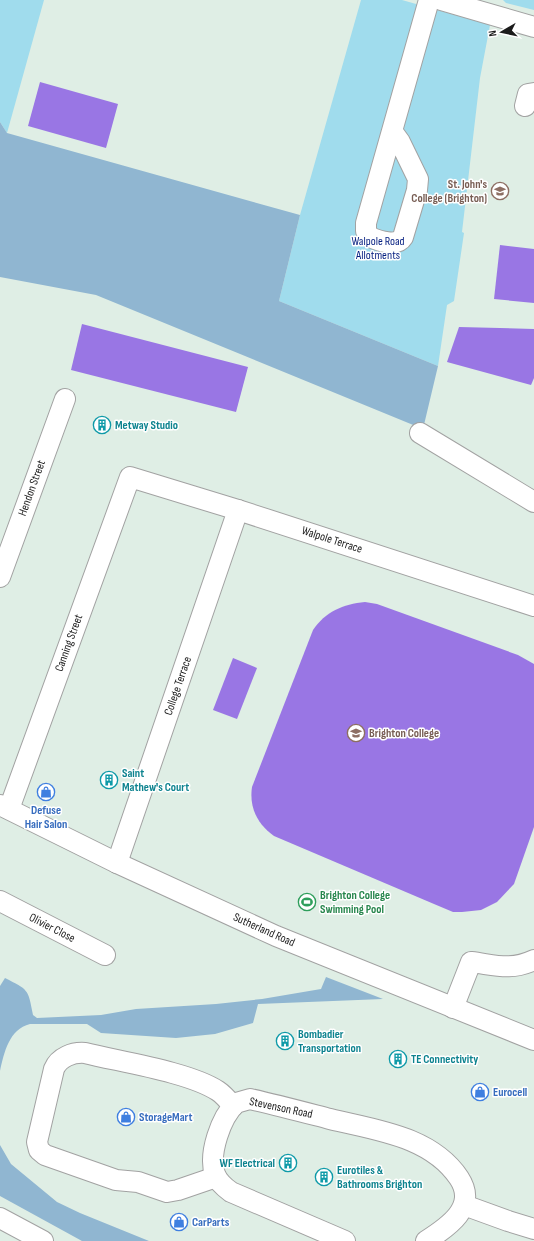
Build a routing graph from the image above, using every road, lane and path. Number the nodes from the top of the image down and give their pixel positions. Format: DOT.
graph roads {
  1 [pos="429,0"];
  2 [pos="441,0"];
  3 [pos="490,7"];
  4 [pos="534,28"];
  5 [pos="392,131"];
  6 [pos="65,399"];
  7 [pos="420,433"];
  8 [pos="130,477"];
  9 [pos="534,502"];
  10 [pos="238,510"];
  11 [pos="0,576"];
  12 [pos="534,606"];
  13 [pos="4,807"];
  14 [pos="117,863"];
  15 [pos="0,901"];
  16 [pos="105,955"];
  17 [pos="534,960"];
  18 [pos="453,1008"];
  19 [pos="534,1040"];
  20 [pos="233,1106"];
  21 [pos="216,1177"];
  22 [pos="464,1205"];
  23 [pos="0,1218"];
  24 [pos="534,1228"];
  25 [pos="43,1241"];
  26 [pos="345,1241"];
  27 [pos="426,1241"];
  1 -- 5 [label="street"];
  2 -- 3 [label="street"];
  3 -- 4 [label="street"];
  5 -- 5 [label="street"];
  6 -- 11 [label="street, Hendon Street"];
  7 -- 9 [label="street"];
  8 -- 10 [label="street, Walpole Terrace"];
  8 -- 13 [label="street, Canning Street"];
  10 -- 12 [label="street, Walpole Terrace"];
  10 -- 14 [label="street, College Terrace"];
  13 -- 14 [label="street, Sutherland Road"];
  14 -- 18 [label="street, Sutherland Road"];
  15 -- 16 [label="street, Olivier Close"];
  17 -- 18 [label="street"];
  18 -- 19 [label="street, Sutherland Road"];
  20 -- 21 [label="street, Stevenson Road"];
  20 -- 21 [label="street"];
  20 -- 22 [label="street, Stevenson Road"];
  21 -- 26 [label="street"];
  22 -- 24 [label="street"];
  22 -- 27 [label="street"];
  23 -- 25 [label="street"];
}
